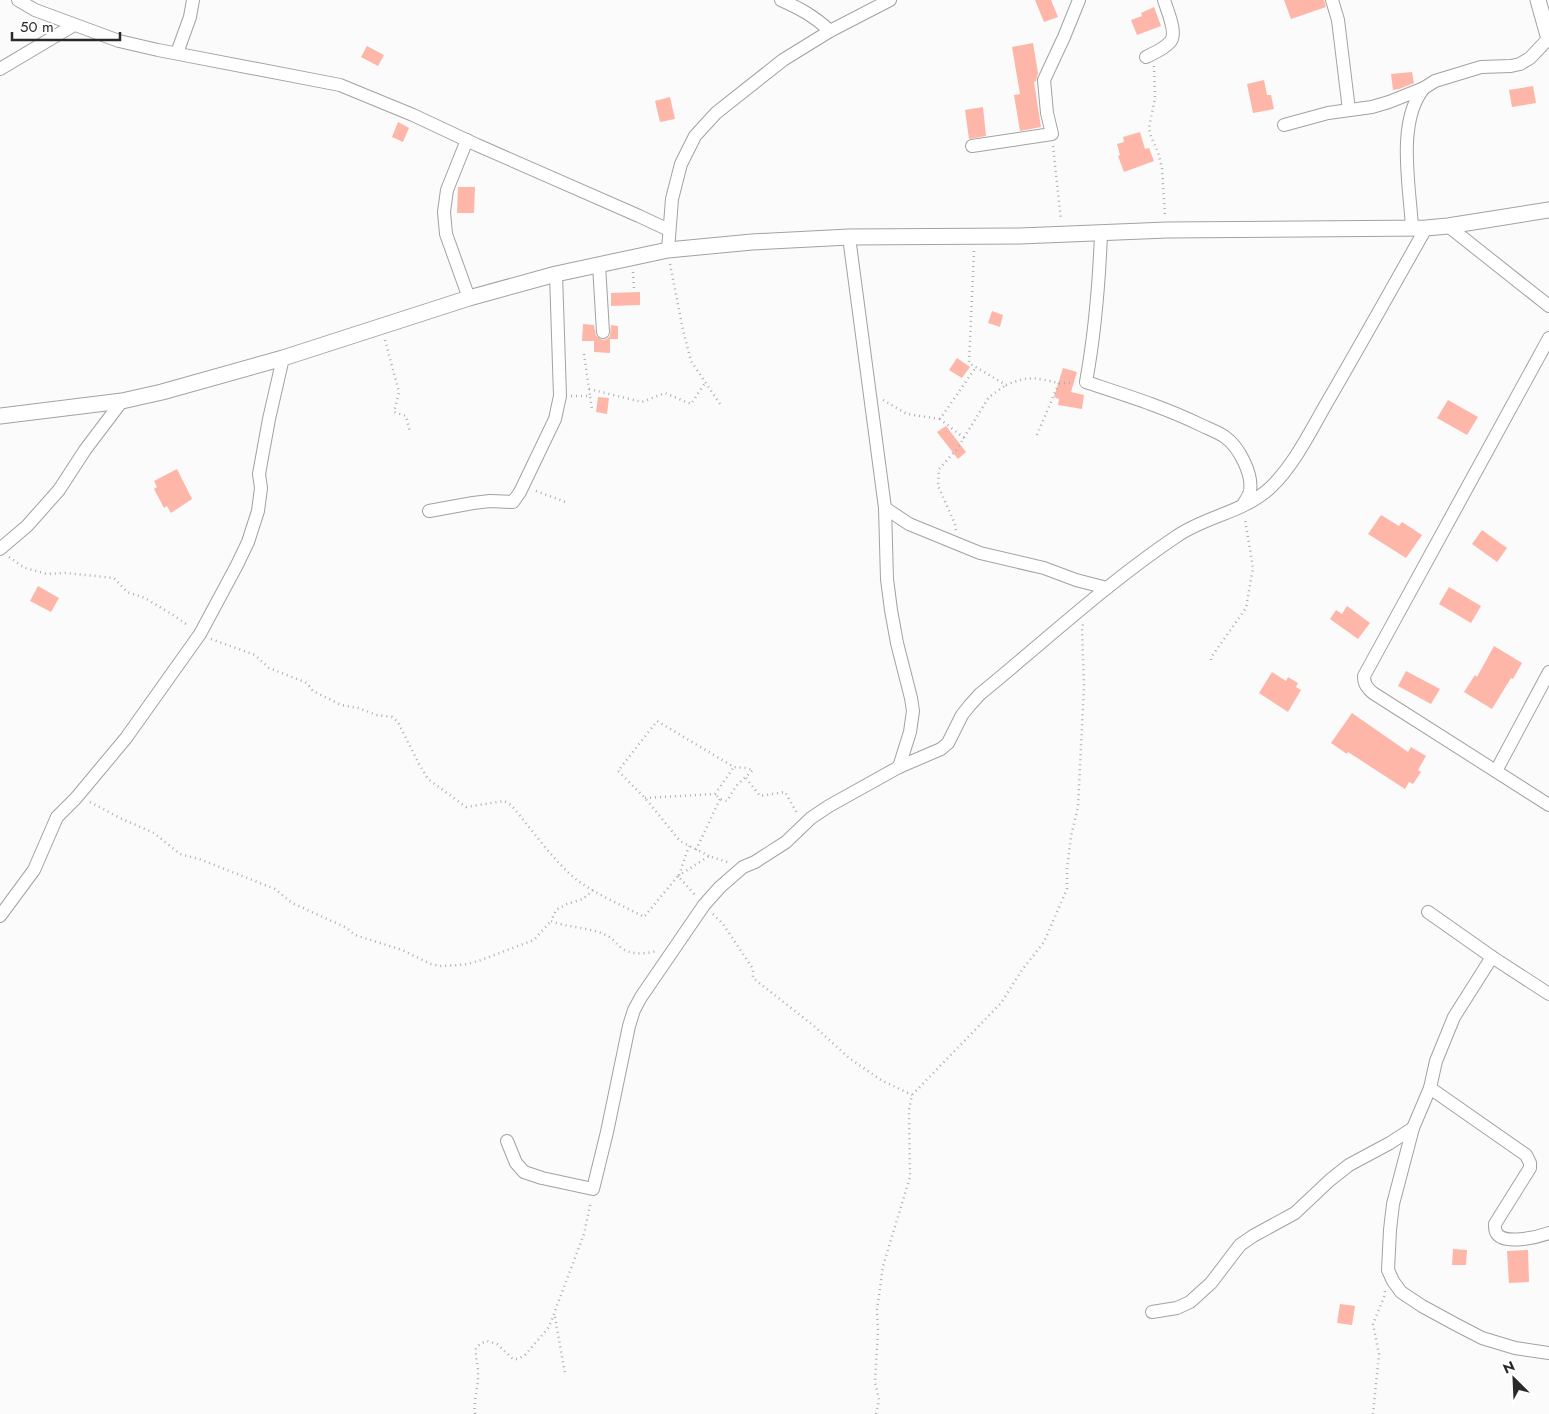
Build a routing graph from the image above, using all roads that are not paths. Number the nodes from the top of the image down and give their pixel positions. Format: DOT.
graph roads {
  1 [pos="18,0"];
  2 [pos="193,0"];
  3 [pos="781,0"];
  4 [pos="890,0"];
  5 [pos="1079,0"];
  6 [pos="1164,0"];
  7 [pos="1332,0"];
  8 [pos="1538,0"];
  9 [pos="74,25"];
  10 [pos="830,30"];
  11 [pos="1549,38"];
  12 [pos="177,52"];
  13 [pos="1150,54"];
  14 [pos="0,69"];
  15 [pos="1424,88"];
  16 [pos="1349,110"];
  17 [pos="1284,125"];
  18 [pos="467,140"];
  19 [pos="972,146"];
  20 [pos="1549,210"];
  21 [pos="1448,226"];
  22 [pos="1419,228"];
  23 [pos="669,230"];
  24 [pos="1101,234"];
  25 [pos="848,237"];
  26 [pos="668,250"];
  27 [pos="599,265"];
  28 [pos="556,274"];
  29 [pos="469,298"];
  30 [pos="1549,306"];
  31 [pos="603,332"];
  32 [pos="1549,338"];
  33 [pos="283,358"];
  34 [pos="122,401"];
  35 [pos="0,416"];
  36 [pos="1243,505"];
  37 [pos="885,508"];
  38 [pos="429,511"];
  39 [pos="2,551"];
  40 [pos="1108,588"];
  41 [pos="1549,672"];
  42 [pos="899,767"];
  43 [pos="1496,771"];
  44 [pos="1549,805"];
  45 [pos="1428,912"];
  46 [pos="0,916"];
  47 [pos="1492,957"];
  48 [pos="1549,994"];
  49 [pos="1430,1088"];
  50 [pos="1413,1128"];
  51 [pos="507,1141"];
  52 [pos="1549,1233"];
  53 [pos="1152,1312"];
  54 [pos="1549,1353"];
  1 -- 9 [label="street"];
  2 -- 12 [label="street"];
  3 -- 10 [label="street"];
  4 -- 10 [label="street"];
  5 -- 19 [label="street"];
  6 -- 13 [label="street"];
  7 -- 16 [label="street"];
  8 -- 11 [label="street"];
  9 -- 12 [label="street"];
  9 -- 14 [label="street"];
  10 -- 23 [label="street"];
  11 -- 15 [label="street"];
  12 -- 18 [label="street"];
  15 -- 16 [label="street"];
  15 -- 22 [label="street"];
  16 -- 17 [label="street"];
  18 -- 23 [label="street"];
  18 -- 29 [label="street"];
  20 -- 21 [label="street"];
  21 -- 22 [label="street"];
  21 -- 30 [label="street"];
  22 -- 24 [label="street"];
  22 -- 36 [label="street"];
  23 -- 26 [label="street"];
  24 -- 25 [label="street"];
  24 -- 36 [label="street"];
  25 -- 26 [label="street"];
  25 -- 37 [label="street"];
  26 -- 27 [label="street"];
  27 -- 28 [label="street"];
  27 -- 31 [label="street"];
  28 -- 29 [label="street"];
  28 -- 38 [label="street"];
  29 -- 33 [label="street"];
  32 -- 43 [label="street"];
  33 -- 34 [label="street"];
  33 -- 46 [label="street"];
  34 -- 35 [label="street"];
  34 -- 39 [label="street"];
  36 -- 40 [label="street"];
  37 -- 40 [label="street"];
  37 -- 42 [label="street"];
  40 -- 42 [label="street"];
  41 -- 43 [label="street"];
  42 -- 51 [label="street"];
  43 -- 44 [label="street"];
  45 -- 47 [label="street"];
  47 -- 48 [label="street"];
  47 -- 49 [label="street"];
  49 -- 50 [label="street"];
  49 -- 52 [label="street"];
  50 -- 53 [label="street"];
  50 -- 54 [label="street"];
}
